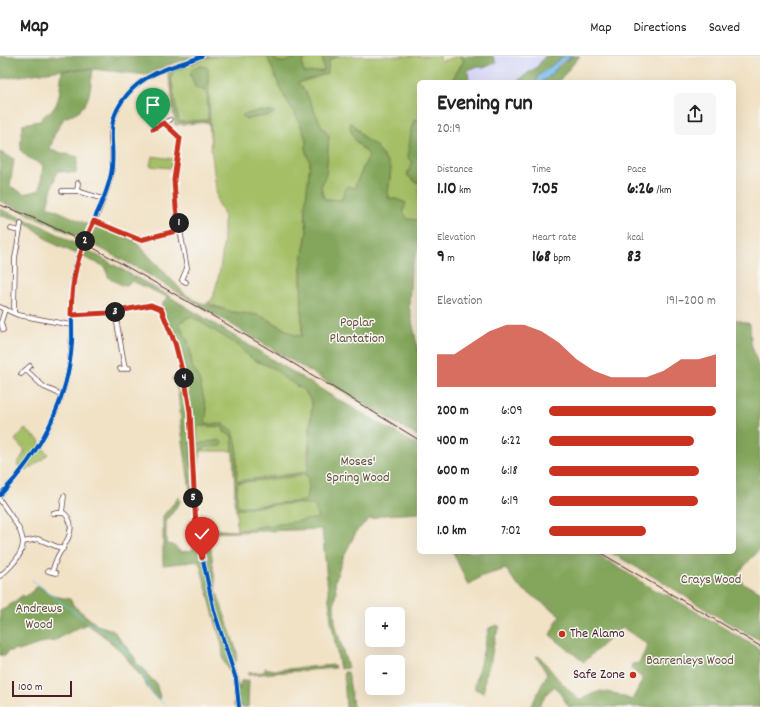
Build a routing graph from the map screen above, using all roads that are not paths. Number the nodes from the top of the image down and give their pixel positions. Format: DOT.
graph roads {
  1 [pos="202,56"];
  2 [pos="170,120"];
  3 [pos="164,123"];
  4 [pos="153,129"];
  5 [pos="78,183"];
  6 [pos="62,191"];
  7 [pos="77,191"];
  8 [pos="103,199"];
  9 [pos="94,221"];
  10 [pos="21,224"];
  11 [pos="11,229"];
  12 [pos="20,230"];
  13 [pos="180,230"];
  14 [pos="176,280"];
  15 [pos="0,307"];
  16 [pos="5,309"];
  17 [pos="115,312"];
  18 [pos="14,313"];
  19 [pos="71,315"];
  20 [pos="71,328"];
  21 [pos="3,330"];
  22 [pos="30,366"];
  23 [pos="125,369"];
  24 [pos="26,370"];
  25 [pos="21,374"];
  26 [pos="62,395"];
  27 [pos="0,495"];
  28 [pos="64,496"];
  29 [pos="0,500"];
  30 [pos="62,512"];
  31 [pos="53,513"];
  32 [pos="24,542"];
  33 [pos="63,549"];
  34 [pos="52,572"];
  35 [pos="0,576"];
  36 [pos="239,707"];
  1 -- 8 [label="street"];
  2 -- 3 [label="street"];
  3 -- 4 [label="street"];
  3 -- 13 [label="street"];
  5 -- 7 [label="street"];
  6 -- 7 [label="street"];
  7 -- 8 [label="street"];
  8 -- 9 [label="street"];
  9 -- 13 [label="street"];
  9 -- 19 [label="street, bridge"];
  10 -- 12 [label="street"];
  11 -- 12 [label="street"];
  12 -- 18 [label="street"];
  13 -- 14 [label="street"];
  15 -- 16 [label="street"];
  16 -- 18 [label="street"];
  16 -- 21 [label="street"];
  17 -- 19 [label="street"];
  17 -- 23 [label="street"];
  17 -- 36 [label="street"];
  18 -- 20 [label="street"];
  19 -- 20 [label="street"];
  20 -- 26 [label="street"];
  22 -- 24 [label="street"];
  24 -- 25 [label="street"];
  24 -- 26 [label="street"];
  26 -- 27 [label="street"];
  28 -- 30 [label="street"];
  29 -- 32 [label="street"];
  30 -- 31 [label="street"];
  30 -- 33 [label="street"];
  32 -- 33 [label="street"];
  32 -- 35 [label="street"];
  33 -- 34 [label="street"];
}
